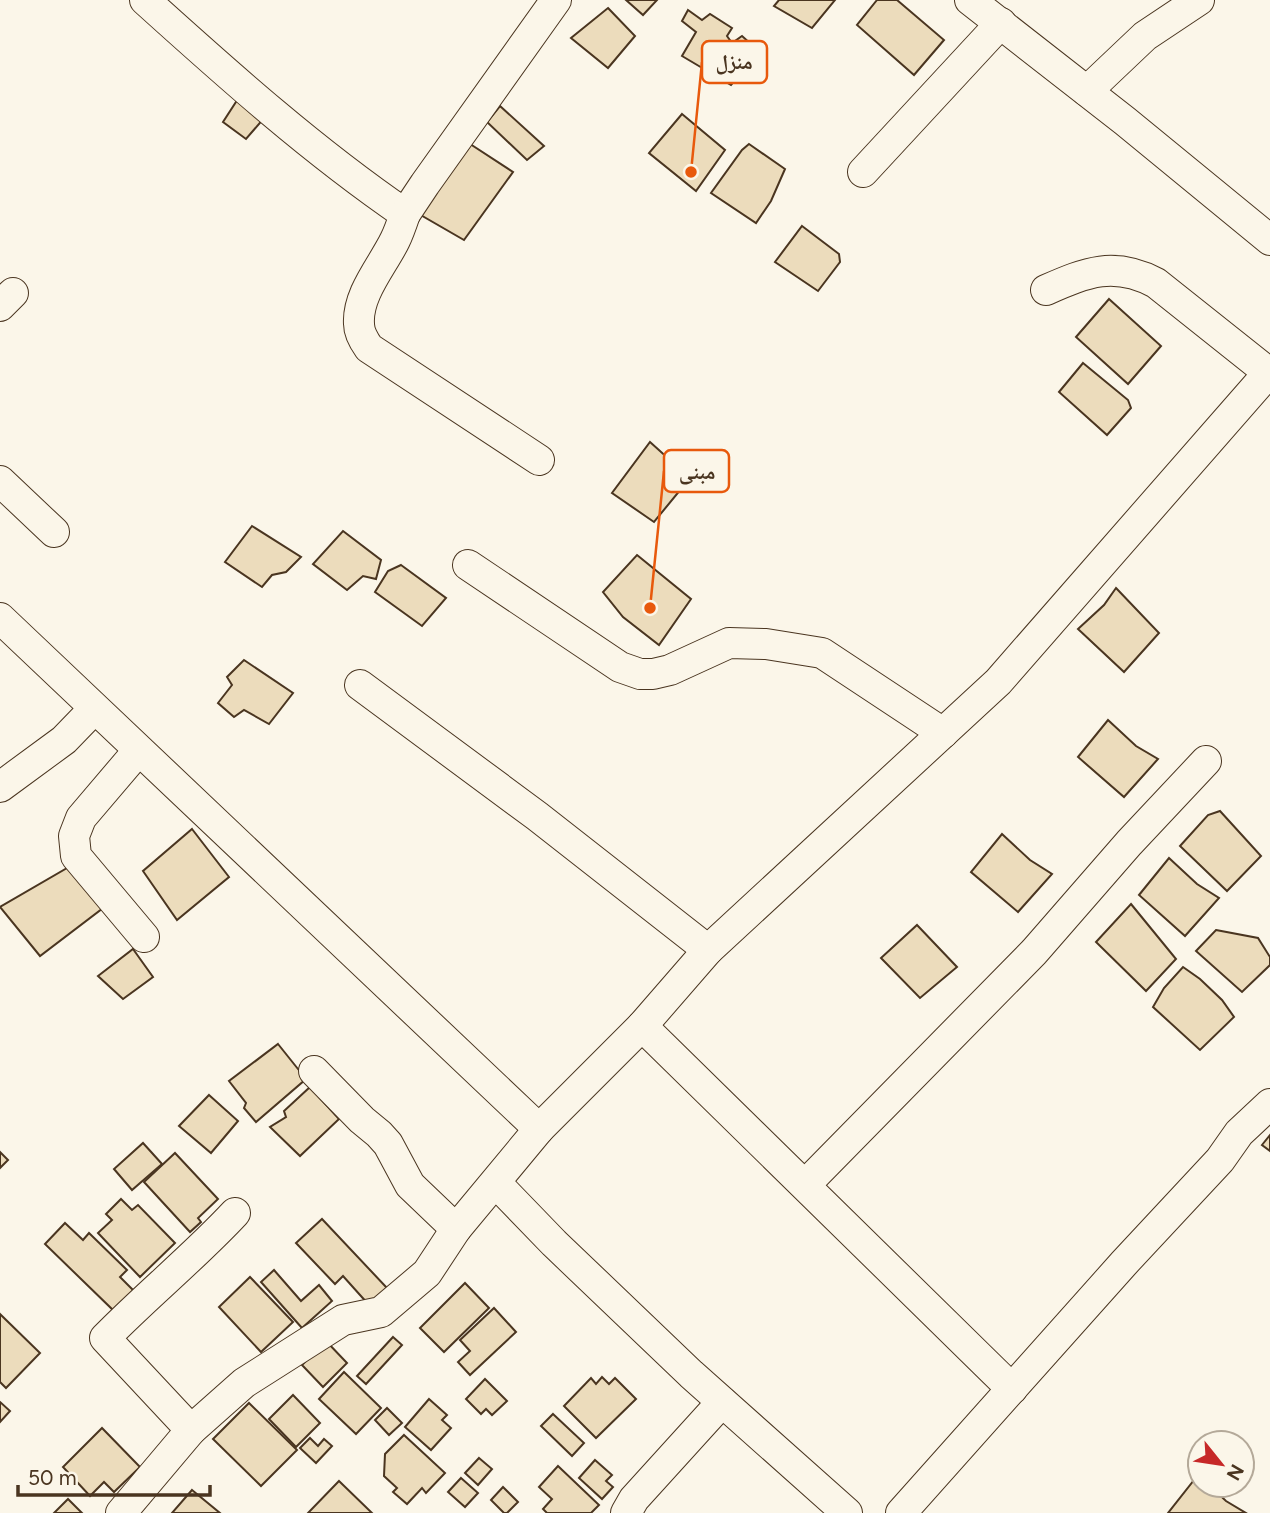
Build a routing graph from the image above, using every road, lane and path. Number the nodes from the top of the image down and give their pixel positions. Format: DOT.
graph roads {
  1 [pos="145,0"];
  2 [pos="556,0"];
  3 [pos="970,0"];
  4 [pos="1199,0"];
  5 [pos="1001,23"];
  6 [pos="1087,91"];
  7 [pos="863,172"];
  8 [pos="405,214"];
  9 [pos="1270,240"];
  10 [pos="1046,290"];
  11 [pos="1269,372"];
  12 [pos="539,460"];
  13 [pos="0,481"];
  14 [pos="54,532"];
  15 [pos="468,565"];
  16 [pos="0,618"];
  17 [pos="360,685"];
  18 [pos="94,709"];
  19 [pos="943,733"];
  20 [pos="138,751"];
  21 [pos="1206,761"];
  22 [pos="0,787"];
  23 [pos="144,937"];
  24 [pos="708,950"];
  25 [pos="642,1026"];
  26 [pos="314,1071"];
  27 [pos="1270,1104"];
  28 [pos="539,1129"];
  29 [pos="496,1183"];
  30 [pos="806,1184"];
  31 [pos="235,1213"];
  32 [pos="456,1230"];
  33 [pos="1012,1389"];
  34 [pos="722,1402"];
  35 [pos="191,1430"];
  36 [pos="121,1513"];
  37 [pos="626,1513"];
  38 [pos="847,1513"];
  39 [pos="901,1513"];
  1 -- 8 [label="street"];
  2 -- 8 [label="street"];
  3 -- 5 [label="street"];
  4 -- 6 [label="street"];
  5 -- 6 [label="street"];
  5 -- 7 [label="street"];
  6 -- 9 [label="street"];
  8 -- 12 [label="street"];
  10 -- 11 [label="street"];
  11 -- 19 [label="street"];
  13 -- 14 [label="street"];
  15 -- 19 [label="street"];
  16 -- 18 [label="street"];
  17 -- 24 [label="street"];
  18 -- 20 [label="street"];
  18 -- 22 [label="street"];
  19 -- 24 [label="street"];
  20 -- 23 [label="street"];
  20 -- 28 [label="street"];
  21 -- 30 [label="street"];
  24 -- 25 [label="street"];
  25 -- 28 [label="street"];
  25 -- 30 [label="street"];
  26 -- 32 [label="street"];
  27 -- 33 [label="street"];
  28 -- 29 [label="street"];
  29 -- 32 [label="street"];
  29 -- 34 [label="street"];
  30 -- 33 [label="street"];
  31 -- 35 [label="street"];
  32 -- 35 [label="street"];
  33 -- 39 [label="street"];
  34 -- 37 [label="street"];
  34 -- 38 [label="street"];
  35 -- 36 [label="street"];
}
